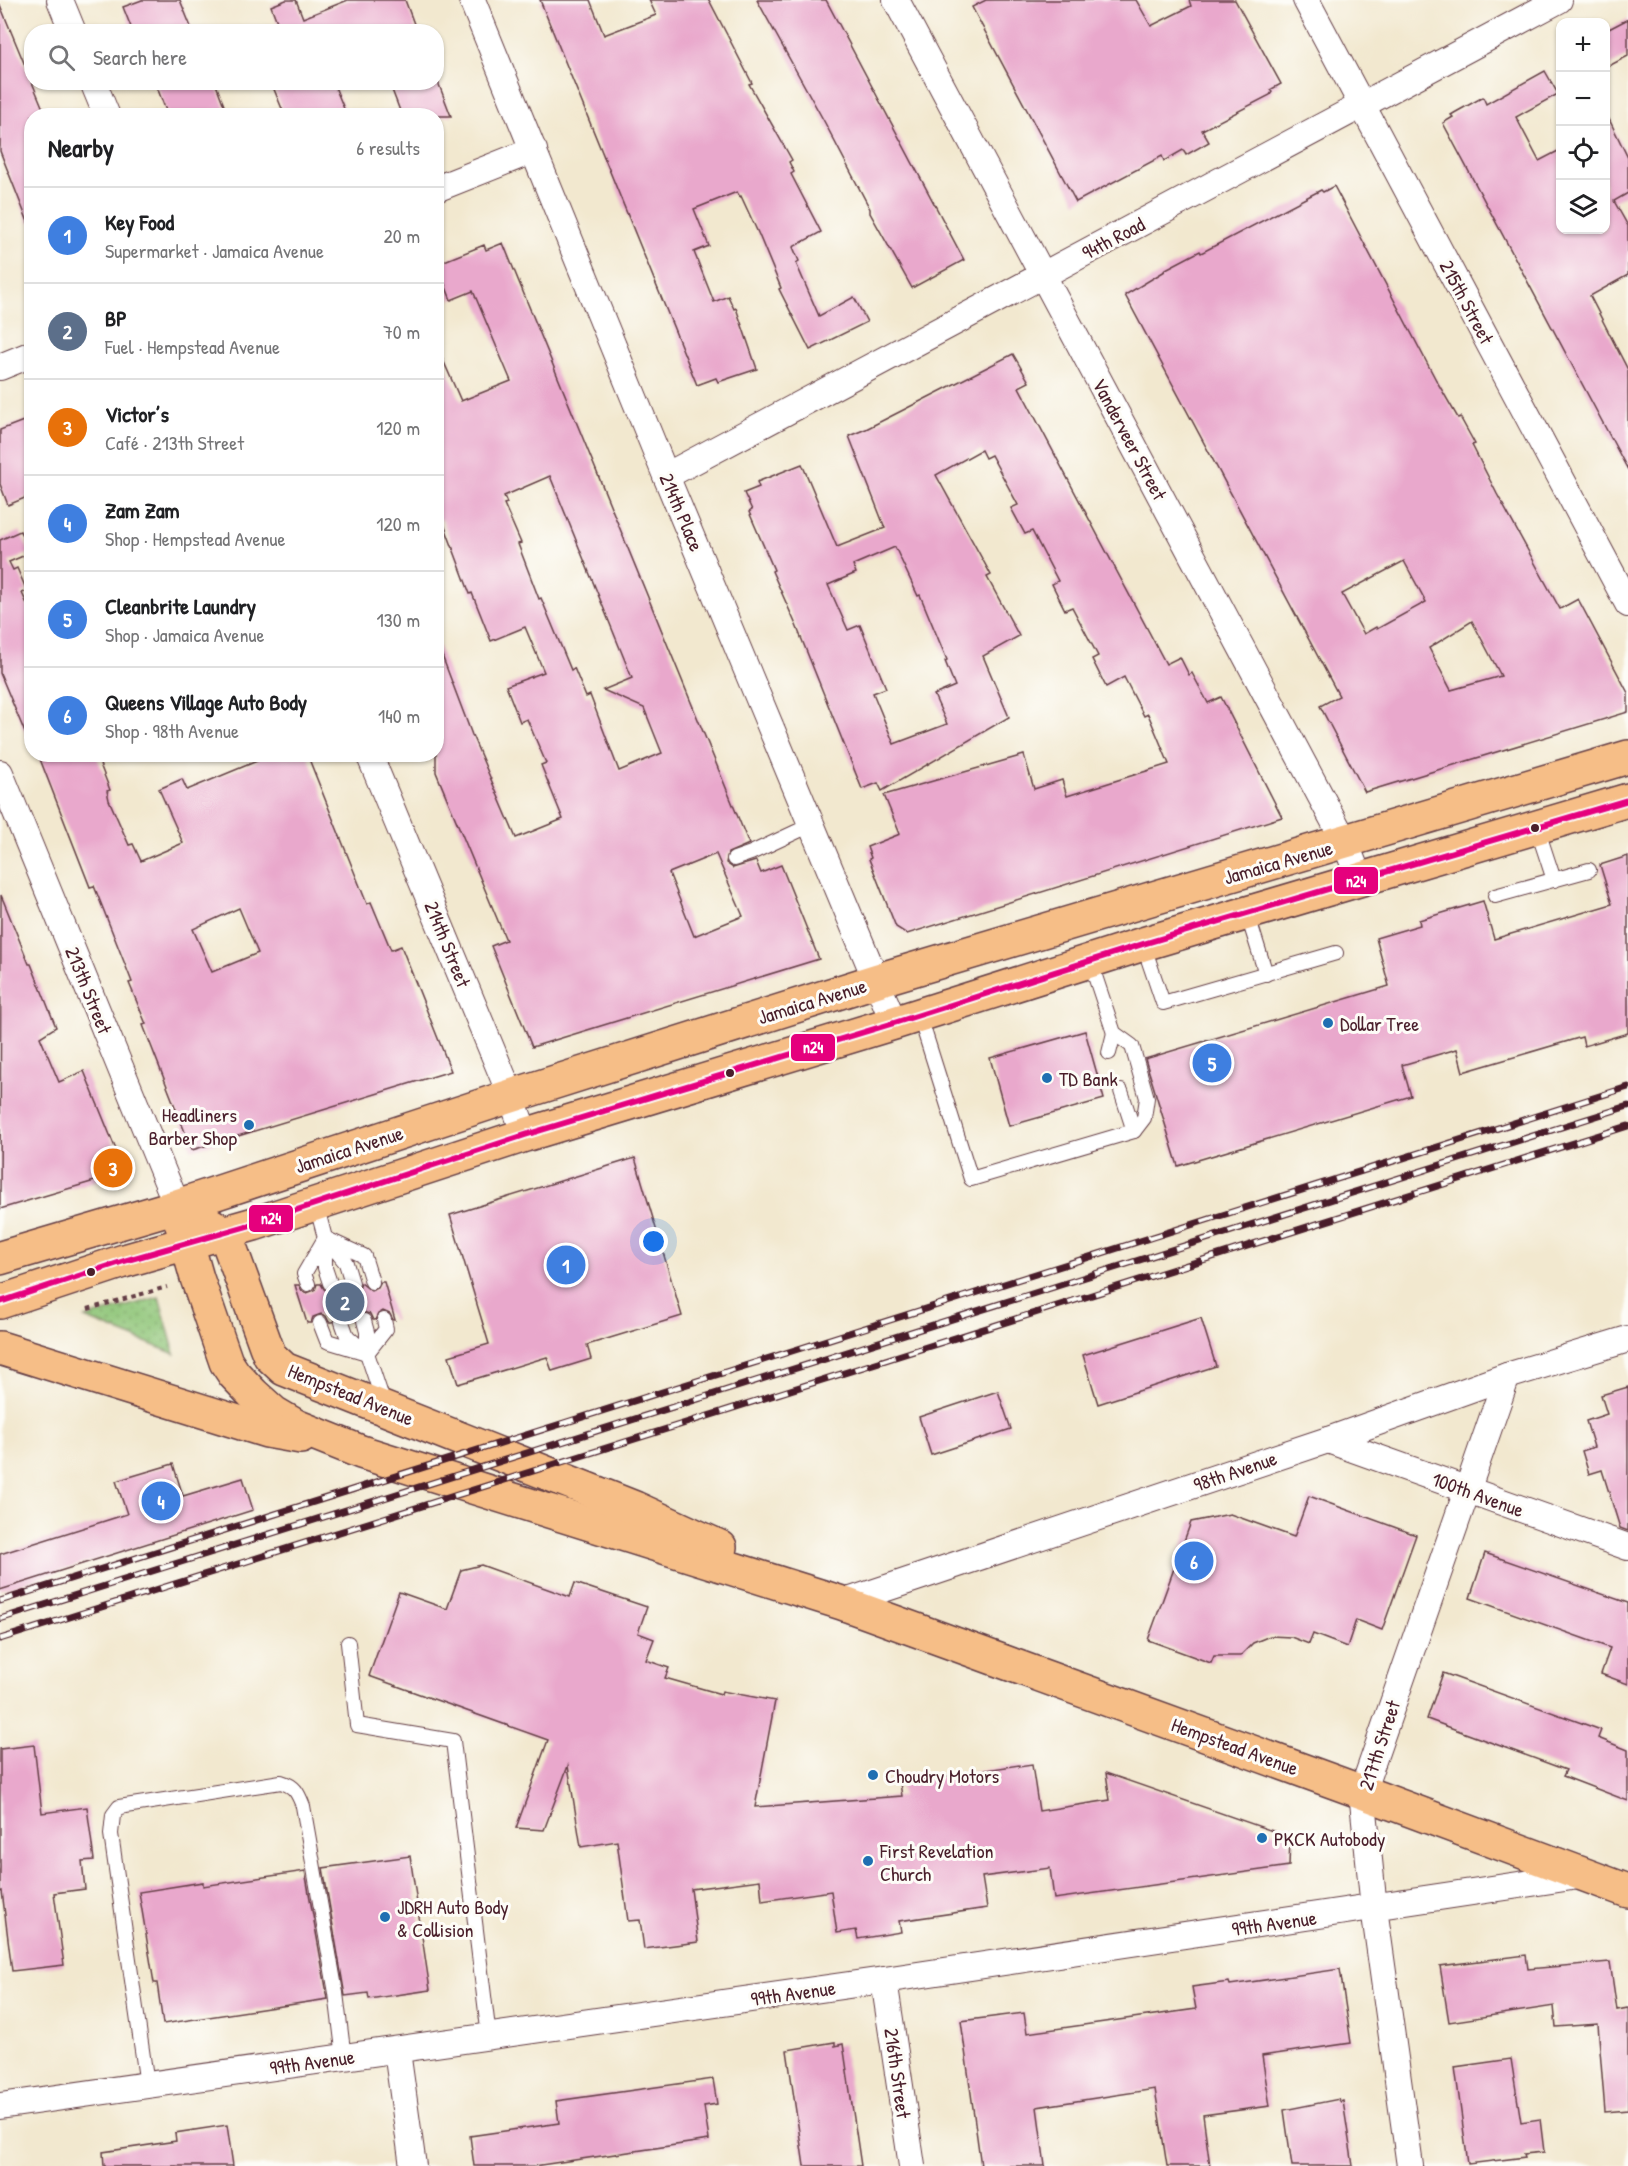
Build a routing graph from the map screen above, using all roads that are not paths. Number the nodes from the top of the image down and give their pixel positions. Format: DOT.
graph roads {
  1 [pos="60,0"];
  2 [pos="472,0"];
  3 [pos="896,0"];
  4 [pos="1306,0"];
  5 [pos="1559,0"];
  6 [pos="70,24"];
  7 [pos="96,90"];
  8 [pos="1362,105"];
  9 [pos="104,108"];
  10 [pos="534,150"];
  11 [pos="444,186"];
  12 [pos="1043,276"];
  13 [pos="24,357"];
  14 [pos="0,367"];
  15 [pos="666,476"];
  16 [pos="1628,604"];
  17 [pos="1628,757"];
  18 [pos="372,762"];
  19 [pos="0,773"];
  20 [pos="1628,800"];
  21 [pos="813,824"];
  22 [pos="1538,828"];
  23 [pos="1344,842"];
  24 [pos="734,859"];
  25 [pos="1589,870"];
  26 [pos="1360,880"];
  27 [pos="1554,880"];
  28 [pos="1495,896"];
  29 [pos="1247,913"];
  30 [pos="1143,944"];
  31 [pos="1336,953"];
  32 [pos="1090,961"];
  33 [pos="1266,974"];
  34 [pos="878,980"];
  35 [pos="906,1018"];
  36 [pos="1114,1033"];
  37 [pos="1109,1053"];
  38 [pos="1121,1091"];
  39 [pos="511,1096"];
  40 [pos="1134,1131"];
  41 [pos="525,1135"];
  42 [pos="315,1203"];
  43 [pos="177,1206"];
  44 [pos="225,1233"];
  45 [pos="325,1238"];
  46 [pos="186,1244"];
  47 [pos="0,1258"];
  48 [pos="372,1282"];
  49 [pos="330,1283"];
  50 [pos="352,1283"];
  51 [pos="308,1284"];
  52 [pos="0,1302"];
  53 [pos="384,1320"];
  54 [pos="363,1321"];
  55 [pos="342,1322"];
  56 [pos="320,1323"];
  57 [pos="1628,1339"];
  58 [pos="0,1348"];
  59 [pos="367,1353"];
  60 [pos="1507,1376"];
  61 [pos="386,1409"];
  62 [pos="1328,1440"];
  63 [pos="338,1444"];
  64 [pos="1467,1490"];
  65 [pos="1628,1546"];
  66 [pos="842,1604"];
  67 [pos="348,1643"];
  68 [pos="1362,1792"];
  69 [pos="1586,1875"];
  70 [pos="1628,1891"];
  71 [pos="1374,1908"];
  72 [pos="884,1980"];
  73 [pos="489,2037"];
  74 [pos="397,2050"];
  75 [pos="344,2058"];
  76 [pos="147,2085"];
  77 [pos="0,2106"];
  78 [pos="413,2166"];
  79 [pos="912,2166"];
  80 [pos="1410,2166"];
  1 -- 6 [label="street"];
  2 -- 10 [label="street, 214th Place"];
  3 -- 12 [label="street, Vanderveer Street"];
  4 -- 8 [label="street, 215th Street"];
  5 -- 8 [label="street, 94th Road"];
  7 -- 9 [label="street"];
  8 -- 12 [label="street, 94th Road"];
  8 -- 16 [label="street, 215th Street"];
  10 -- 11 [label="street"];
  10 -- 15 [label="street, 214th Place"];
  12 -- 15 [label="street, 94th Road"];
  12 -- 23 [label="street, Vanderveer Street"];
  13 -- 14 [label="street"];
  15 -- 21 [label="street, 214th Place"];
  17 -- 23 [label="main road, Jamaica Avenue"];
  18 -- 39 [label="street, 214th Street"];
  19 -- 43 [label="street, 213th Street"];
  20 -- 22 [label="main road, Jamaica Avenue"];
  21 -- 24 [label="lane"];
  21 -- 34 [label="street, 214th Place"];
  22 -- 26 [label="main road, Jamaica Avenue"];
  22 -- 27 [label="lane"];
  23 -- 26 [label="street, Vanderveer Street"];
  23 -- 34 [label="main road, Jamaica Avenue"];
  25 -- 27 [label="lane"];
  26 -- 29 [label="main road, Jamaica Avenue"];
  27 -- 28 [label="lane"];
  29 -- 30 [label="main road, Jamaica Avenue"];
  29 -- 33 [label="lane"];
  30 -- 32 [label="main road, Jamaica Avenue"];
  30 -- 33 [label="lane"];
  31 -- 33 [label="lane"];
  32 -- 35 [label="main road, Jamaica Avenue"];
  32 -- 36 [label="lane"];
  34 -- 35 [label="street, 214th Place"];
  34 -- 39 [label="main road, Jamaica Avenue"];
  35 -- 40 [label="lane"];
  35 -- 41 [label="main road, Jamaica Avenue"];
  36 -- 37 [label="lane"];
  36 -- 40 [label="lane"];
  38 -- 40 [label="lane"];
  39 -- 41 [label="street, 214th Street"];
  39 -- 43 [label="main road, Jamaica Avenue"];
  41 -- 42 [label="main road, Jamaica Avenue"];
  42 -- 44 [label="main road, Jamaica Avenue"];
  42 -- 45 [label="lane"];
  43 -- 44 [label="main road"];
  43 -- 46 [label="main road, Hempstead Avenue"];
  43 -- 47 [label="main road, Jamaica Avenue"];
  44 -- 46 [label="main road, Jamaica Avenue"];
  44 -- 61 [label="main road, Hempstead Avenue"];
  45 -- 48 [label="lane"];
  45 -- 49 [label="lane"];
  45 -- 50 [label="lane"];
  45 -- 51 [label="lane"];
  46 -- 52 [label="main road, Jamaica Avenue"];
  46 -- 63 [label="main road, Hempstead Avenue"];
  53 -- 59 [label="lane"];
  54 -- 59 [label="lane"];
  55 -- 59 [label="lane"];
  56 -- 59 [label="lane"];
  57 -- 60 [label="street, 98th Avenue"];
  58 -- 63 [label="main road"];
  59 -- 61 [label="lane"];
  60 -- 62 [label="street, 98th Avenue"];
  60 -- 64 [label="street, 217th Street"];
  61 -- 66 [label="main road, Hempstead Avenue"];
  62 -- 64 [label="street, 100th Avenue"];
  62 -- 66 [label="street, 98th Avenue"];
  63 -- 66 [label="main road, Hempstead Avenue"];
  64 -- 65 [label="street, 100th Avenue"];
  64 -- 68 [label="street, 217th Street"];
  66 -- 68 [label="main road, Hempstead Avenue"];
  67 -- 73 [label="lane"];
  68 -- 69 [label="main road, Hempstead Avenue"];
  68 -- 71 [label="street, 217th Street"];
  69 -- 70 [label="main road, Hempstead Avenue"];
  69 -- 71 [label="street, 99th Avenue"];
  71 -- 72 [label="street, 99th Avenue"];
  71 -- 80 [label="street, 217th Street"];
  72 -- 73 [label="street, 99th Avenue"];
  72 -- 79 [label="street, 216th Street"];
  73 -- 74 [label="street, 99th Avenue"];
  74 -- 75 [label="street, 99th Avenue"];
  74 -- 78 [label="street"];
  75 -- 76 [label="street, 99th Avenue"];
  75 -- 76 [label="lane"];
  76 -- 77 [label="street, 99th Avenue"];
}
